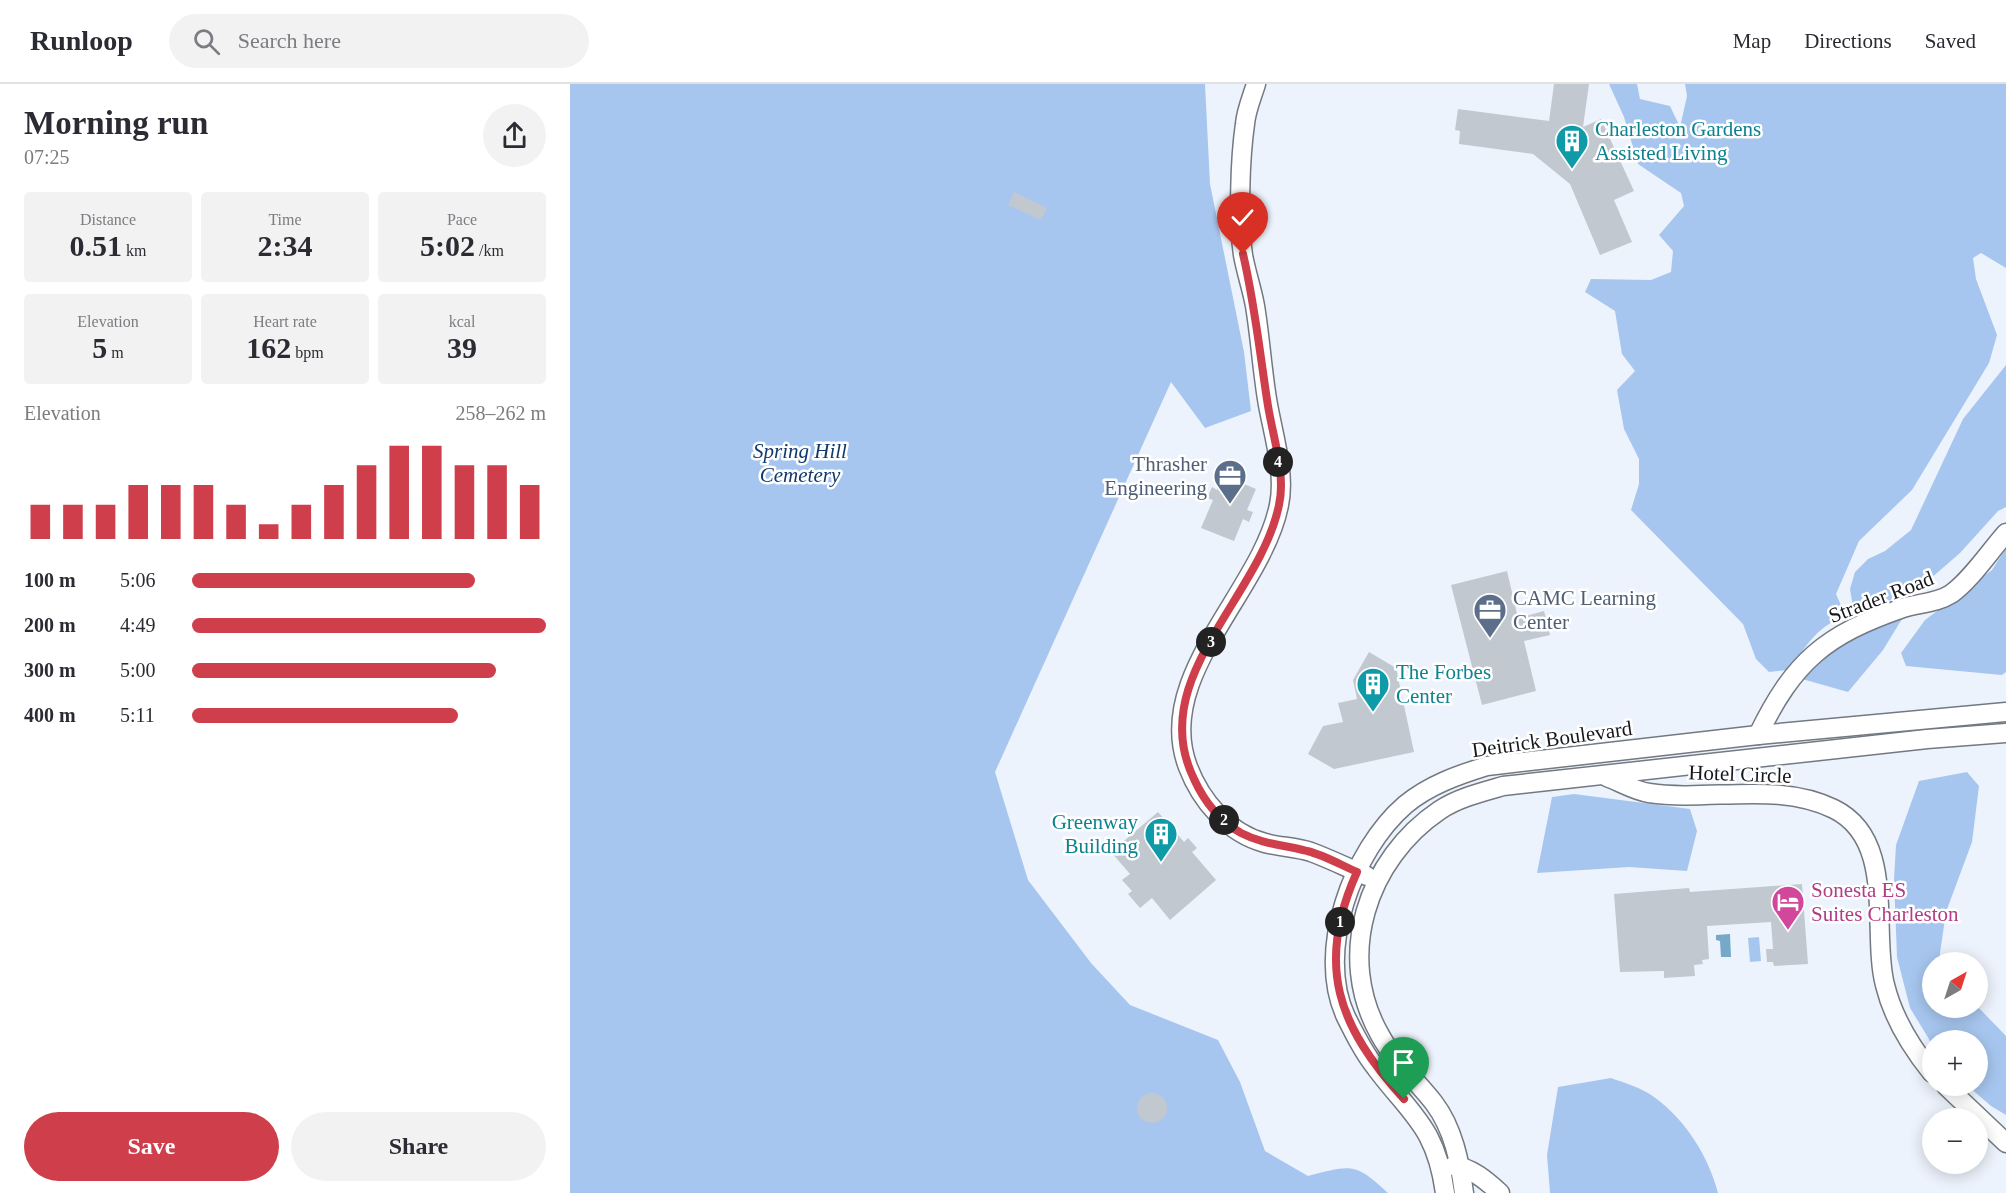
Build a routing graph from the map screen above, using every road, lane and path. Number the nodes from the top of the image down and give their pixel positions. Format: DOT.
graph roads {
  1 [pos="1256,84"];
  2 [pos="2006,533"];
  3 [pos="2006,712"];
  4 [pos="2006,733"];
  5 [pos="1758,735"];
  6 [pos="1605,776"];
  7 [pos="1357,872"];
  8 [pos="1377,881"];
  9 [pos="1922,1060"];
  10 [pos="1957,1096"];
  11 [pos="2006,1143"];
  12 [pos="1439,1165"];
  13 [pos="1460,1166"];
  14 [pos="1445,1193"];
  15 [pos="1464,1193"];
  16 [pos="1500,1193"];
  1 -- 7 [label="street"];
  2 -- 5 [label="street, Strader Road"];
  3 -- 5 [label="street, Deitrick Boulevard"];
  4 -- 6 [label="street, Deitrick Boulevard"];
  5 -- 7 [label="street, Deitrick Boulevard"];
  6 -- 8 [label="street, Deitrick Boulevard"];
  6 -- 9 [label="street, Hotel Circle"];
  7 -- 8 [label="street"];
  7 -- 12 [label="street, Deitrick Boulevard"];
  8 -- 13 [label="street, Deitrick Boulevard"];
  10 -- 11 [label="street"];
  12 -- 13 [label="street"];
  12 -- 14 [label="street, Deitrick Boulevard"];
  13 -- 15 [label="street, Deitrick Boulevard"];
  13 -- 16 [label="street"];
}
